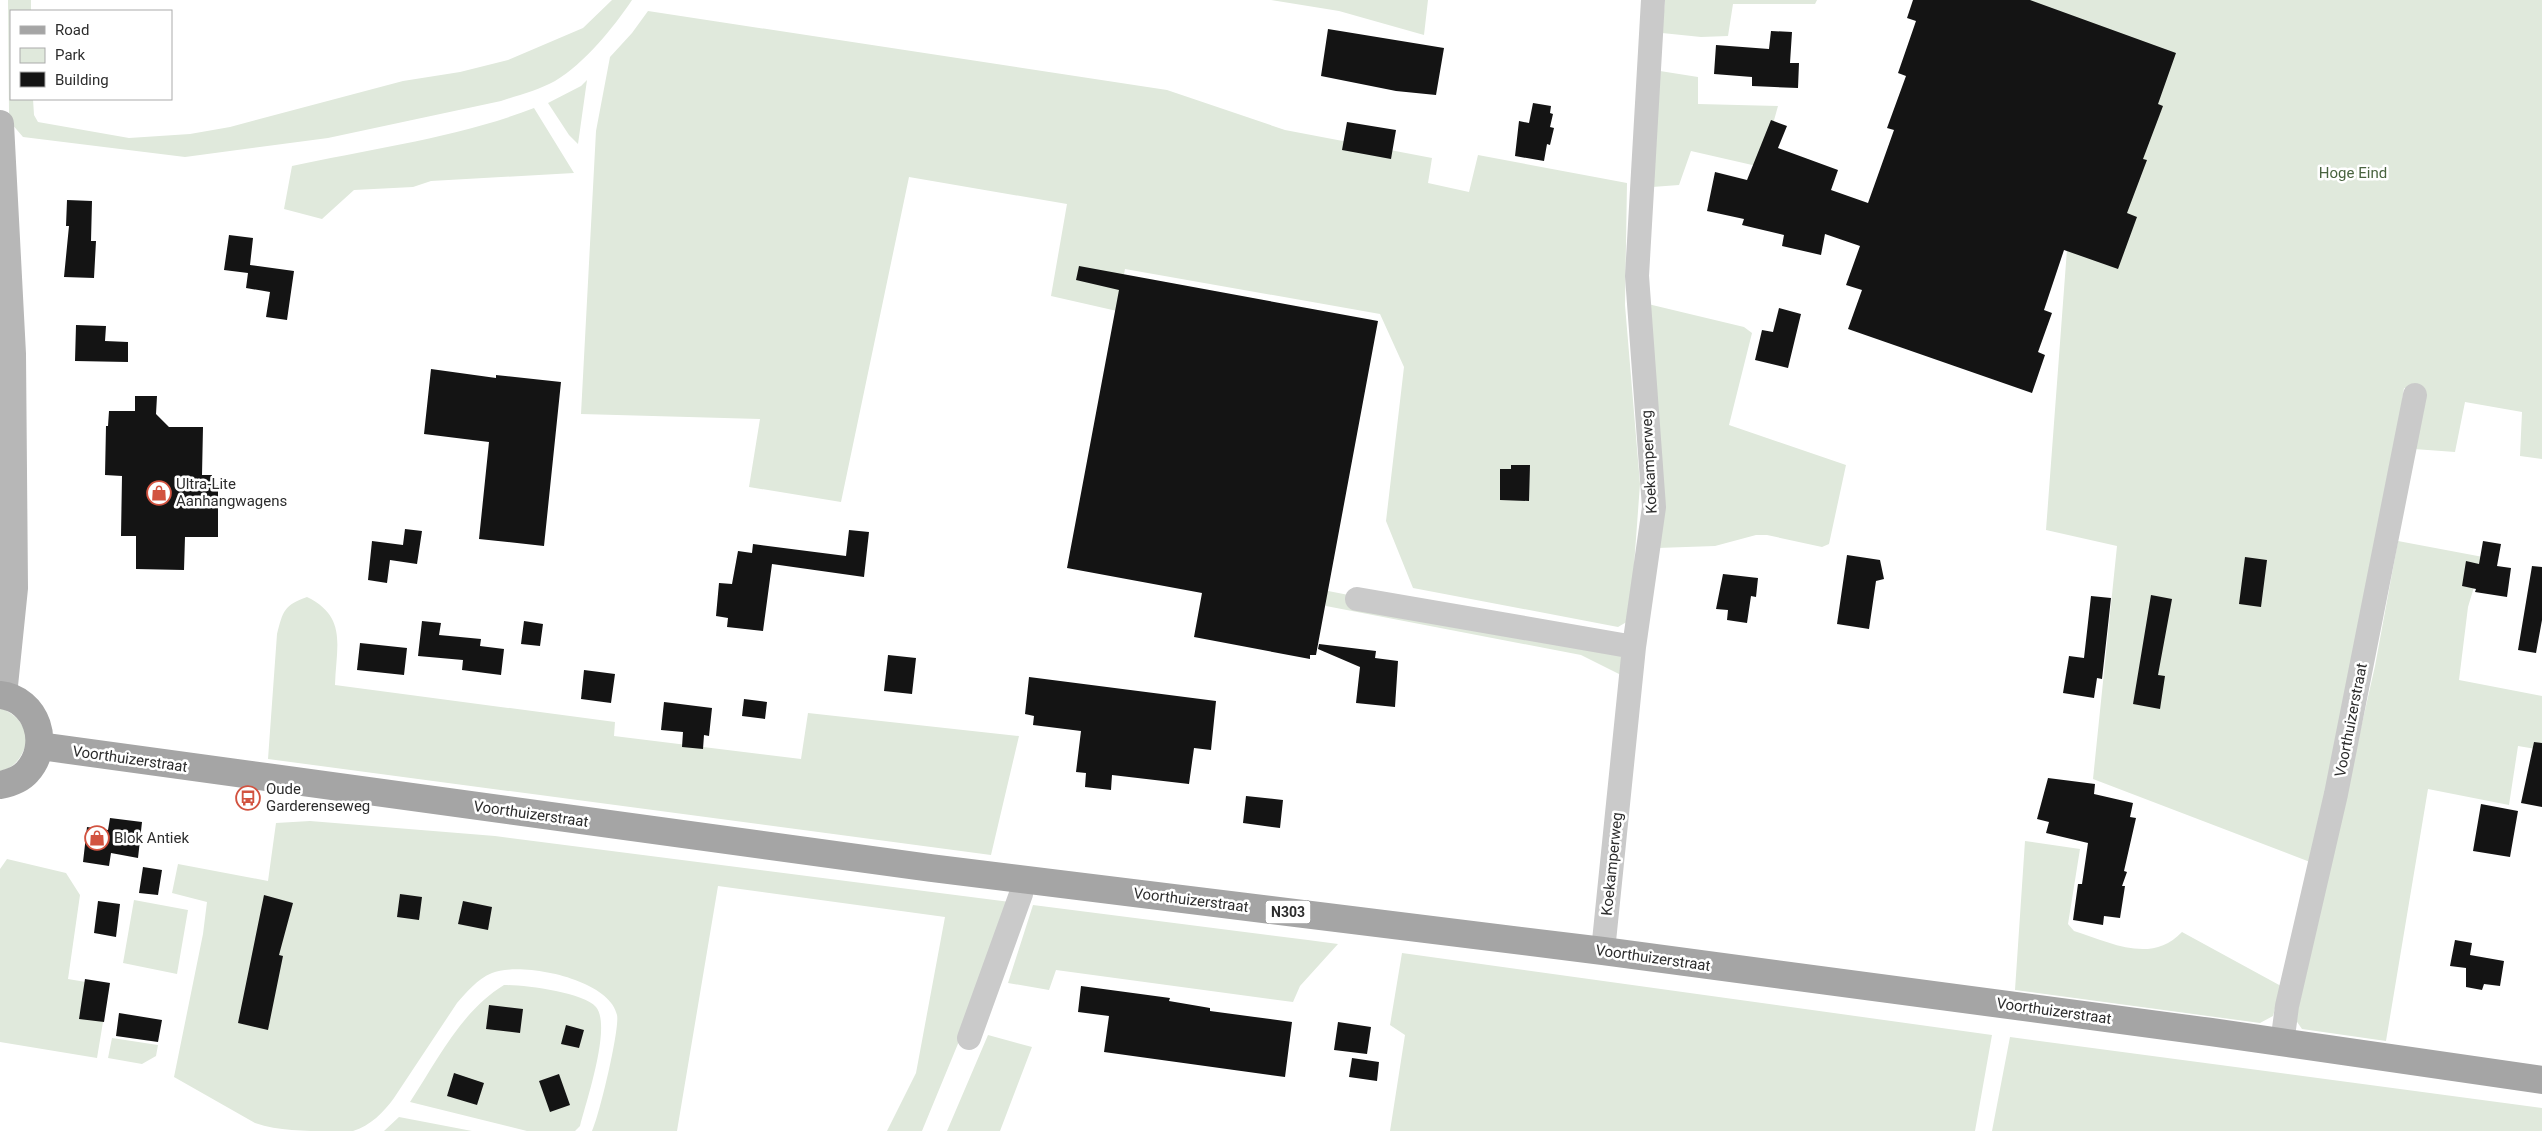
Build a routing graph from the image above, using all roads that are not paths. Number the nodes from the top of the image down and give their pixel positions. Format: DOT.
graph roads {
  1 [pos="1653,0"];
  2 [pos="0,124"];
  3 [pos="2415,395"];
  4 [pos="1357,599"];
  5 [pos="1634,647"];
  6 [pos="1,695"];
  7 [pos="40,746"];
  8 [pos="0,786"];
  9 [pos="1023,880"];
  10 [pos="1602,951"];
  11 [pos="969,1038"];
  12 [pos="2282,1044"];
  13 [pos="2542,1080"];
  1 -- 5 [label="street, Koekamperweg"];
  2 -- 6 [label="street"];
  3 -- 12 [label="street, Voorthuizerstraat"];
  4 -- 5 [label="street"];
  5 -- 10 [label="street, Koekamperweg"];
  6 -- 7 [label="main road"];
  7 -- 8 [label="main road"];
  7 -- 9 [label="main road, Voorthuizerstraat / N303"];
  9 -- 10 [label="main road, Voorthuizerstraat / N303"];
  9 -- 11 [label="street"];
  10 -- 12 [label="main road, Voorthuizerstraat / N303"];
  12 -- 13 [label="main road, Voorthuizerstraat / N303"];
}
